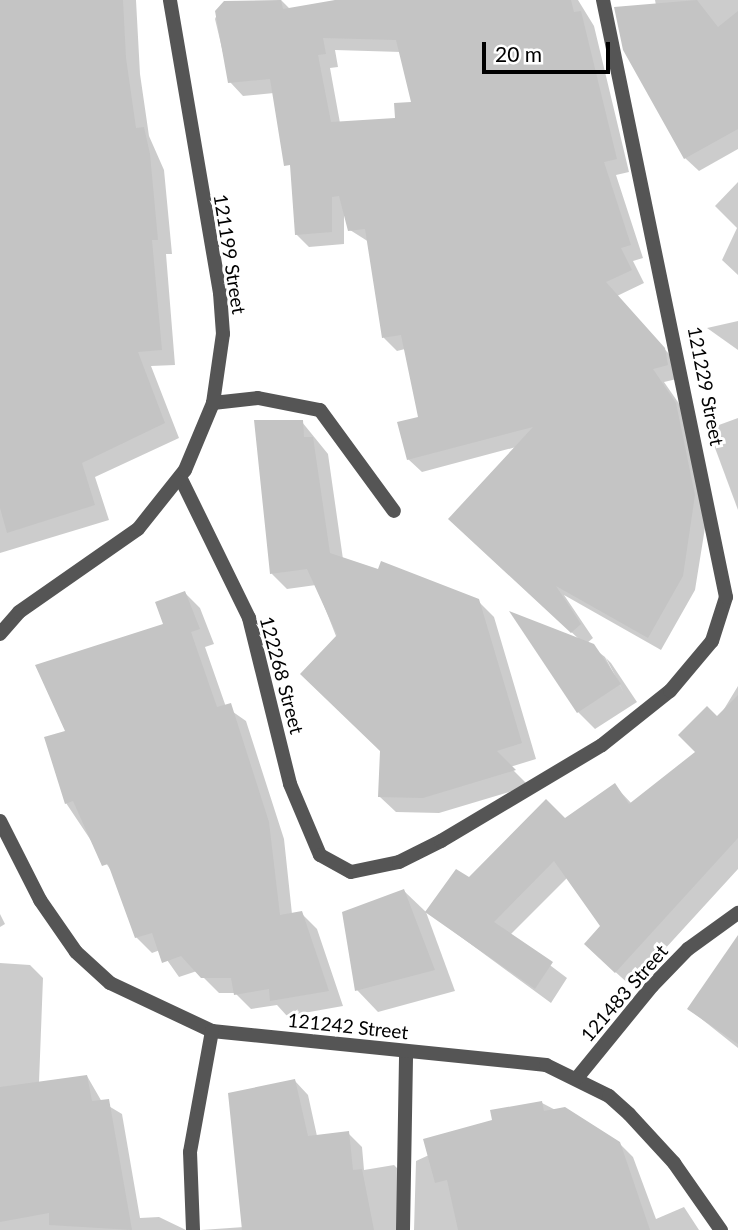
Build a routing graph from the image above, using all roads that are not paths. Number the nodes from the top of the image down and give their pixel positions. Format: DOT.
graph roads {
  1 [pos="170,0"];
  2 [pos="603,0"];
  3 [pos="213,403"];
  4 [pos="180,477"];
  5 [pos="394,511"];
  6 [pos="0,635"];
  7 [pos="0,821"];
  8 [pos="351,872"];
  9 [pos="738,913"];
  10 [pos="212,1031"];
  11 [pos="406,1051"];
  12 [pos="577,1078"];
  13 [pos="193,1230"];
  14 [pos="403,1230"];
  15 [pos="721,1230"];
  1 -- 3 [label="street, 121199 Street"];
  2 -- 8 [label="street, 121229 Street"];
  3 -- 4 [label="street, 121199 Street"];
  3 -- 5 [label="street"];
  4 -- 6 [label="street, 121199 Street"];
  4 -- 8 [label="street, 122268 Street"];
  7 -- 10 [label="street, 121242 Street"];
  9 -- 12 [label="street, 121483 Street"];
  10 -- 11 [label="street, 121242 Street"];
  10 -- 13 [label="street"];
  11 -- 12 [label="street, 121242 Street"];
  11 -- 14 [label="street"];
  12 -- 15 [label="street, 121242 Street"];
}
